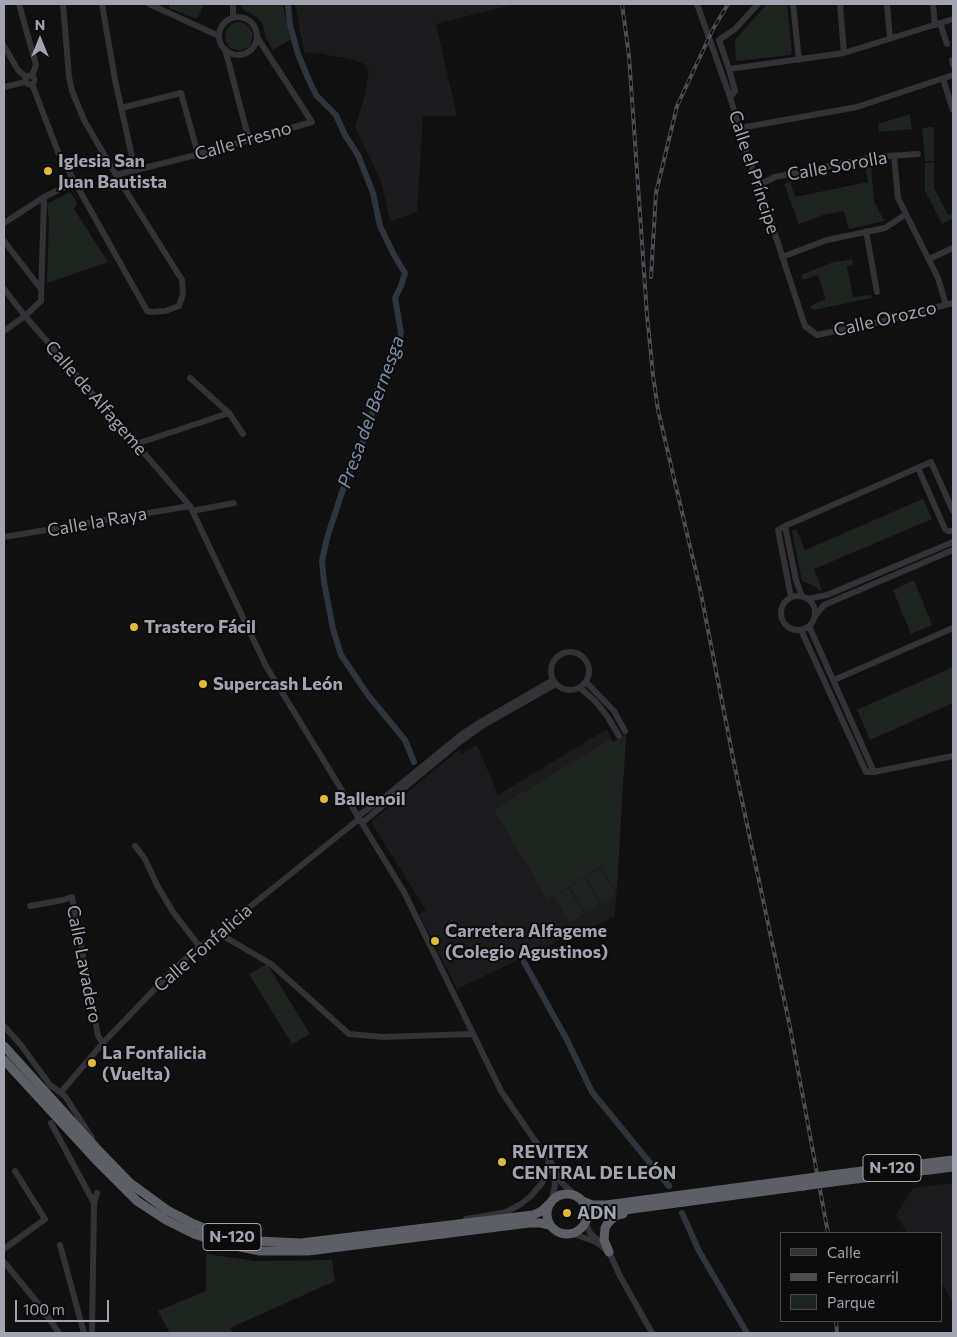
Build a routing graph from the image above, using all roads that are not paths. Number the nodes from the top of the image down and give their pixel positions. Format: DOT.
graph roads {
  1 [pos="20,4"];
  2 [pos="63,4"];
  3 [pos="102,4"];
  4 [pos="149,4"];
  5 [pos="233,4"];
  6 [pos="697,4"];
  7 [pos="758,4"];
  8 [pos="793,4"];
  9 [pos="840,4"];
  10 [pos="887,4"];
  11 [pos="933,4"];
  12 [pos="162,6"];
  13 [pos="233,17"];
  14 [pos="953,19"];
  15 [pos="937,24"];
  16 [pos="220,36"];
  17 [pos="257,37"];
  18 [pos="890,38"];
  19 [pos="947,44"];
  20 [pos="225,49"];
  21 [pos="5,50"];
  22 [pos="844,53"];
  23 [pos="798,60"];
  24 [pos="729,70"];
  25 [pos="953,76"];
  26 [pos="943,79"];
  27 [pos="29,80"];
  28 [pos="4,87"];
  29 [pos="730,97"];
  30 [pos="121,108"];
  31 [pos="953,110"];
  32 [pos="740,128"];
  33 [pos="249,140"];
  34 [pos="198,154"];
  35 [pos="918,154"];
  36 [pos="894,156"];
  37 [pos="135,170"];
  38 [pos="116,175"];
  39 [pos="75,182"];
  40 [pos="759,185"];
  41 [pos="44,197"];
  42 [pos="906,214"];
  43 [pos="4,223"];
  44 [pos="866,231"];
  45 [pos="4,241"];
  46 [pos="953,248"];
  47 [pos="782,257"];
  48 [pos="929,259"];
  49 [pos="41,289"];
  50 [pos="4,290"];
  51 [pos="877,292"];
  52 [pos="953,303"];
  53 [pos="946,305"];
  54 [pos="25,316"];
  55 [pos="4,331"];
  56 [pos="817,334"];
  57 [pos="190,378"];
  58 [pos="229,413"];
  59 [pos="243,434"];
  60 [pos="136,444"];
  61 [pos="918,468"];
  62 [pos="234,504"];
  63 [pos="191,509"];
  64 [pos="953,511"];
  65 [pos="785,526"];
  66 [pos="953,531"];
  67 [pos="4,537"];
  68 [pos="953,542"];
  69 [pos="953,550"];
  70 [pos="791,597"];
  71 [pos="805,597"];
  72 [pos="815,616"];
  73 [pos="809,626"];
  74 [pos="953,628"];
  75 [pos="801,630"];
  76 [pos="834,680"];
  77 [pos="555,682"];
  78 [pos="586,682"];
  79 [pos="580,688"];
  80 [pos="625,731"];
  81 [pos="619,736"];
  82 [pos="953,756"];
  83 [pos="874,772"];
  84 [pos="360,819"];
  85 [pos="135,846"];
  86 [pos="30,906"];
  87 [pos="218,933"];
  88 [pos="200,947"];
  89 [pos="4,1026"];
  90 [pos="472,1034"];
  91 [pos="104,1043"];
  92 [pos="4,1046"];
  93 [pos="4,1060"];
  94 [pos="60,1092"];
  95 [pos="51,1122"];
  96 [pos="99,1151"];
  97 [pos="542,1151"];
  98 [pos="953,1160"];
  99 [pos="548,1163"];
  100 [pos="953,1167"];
  101 [pos="15,1171"];
  102 [pos="832,1178"];
  103 [pos="803,1182"];
  104 [pos="97,1193"];
  105 [pos="755,1193"];
  106 [pos="579,1199"];
  107 [pos="550,1202"];
  108 [pos="94,1203"];
  109 [pos="586,1220"];
  110 [pos="550,1225"];
  111 [pos="398,1232"];
  112 [pos="571,1234"];
  113 [pos="60,1244"];
  114 [pos="4,1248"];
  115 [pos="607,1249"];
  116 [pos="4,1262"];
  117 [pos="58,1333"];
  118 [pos="84,1333"];
  119 [pos="92,1333"];
  120 [pos="652,1333"];
  1 -- 27 [label="street"];
  2 -- 38 [label="street"];
  3 -- 30 [label="street"];
  4 -- 12 [label="street"];
  5 -- 13 [label="street"];
  6 -- 29 [label="street, Calle el Príncipe"];
  7 -- 24 [label="street"];
  8 -- 23 [label="street"];
  9 -- 22 [label="street"];
  10 -- 18 [label="street"];
  11 -- 15 [label="street"];
  12 -- 16 [label="street"];
  13 -- 16 [label="street"];
  13 -- 17 [label="street"];
  14 -- 15 [label="street"];
  15 -- 18 [label="street"];
  15 -- 19 [label="street"];
  16 -- 20 [label="street"];
  17 -- 20 [label="street"];
  17 -- 33 [label="street, Calle Fresno"];
  18 -- 22 [label="street"];
  20 -- 33 [label="street"];
  21 -- 27 [label="street"];
  22 -- 23 [label="street"];
  23 -- 24 [label="street"];
  24 -- 29 [label="street"];
  25 -- 26 [label="street"];
  26 -- 31 [label="street"];
  26 -- 32 [label="street"];
  27 -- 28 [label="street"];
  27 -- 39 [label="street"];
  29 -- 32 [label="street, Calle el Príncipe"];
  30 -- 34 [label="street"];
  30 -- 37 [label="street"];
  32 -- 40 [label="street, Calle el Príncipe"];
  33 -- 34 [label="street, Calle Fresno"];
  34 -- 37 [label="street, Calle Fresno"];
  35 -- 36 [label="street, Calle Sorolla"];
  36 -- 40 [label="street, Calle Sorolla"];
  36 -- 42 [label="street"];
  37 -- 38 [label="street, Calle Fresno"];
  38 -- 39 [label="street"];
  39 -- 41 [label="street"];
  40 -- 47 [label="street, Calle el Príncipe"];
  41 -- 43 [label="street"];
  41 -- 49 [label="street"];
  42 -- 44 [label="street"];
  42 -- 48 [label="street"];
  44 -- 47 [label="street"];
  44 -- 51 [label="street"];
  45 -- 49 [label="street"];
  46 -- 48 [label="street"];
  47 -- 56 [label="street, Calle el Príncipe"];
  48 -- 53 [label="street"];
  49 -- 54 [label="street"];
  50 -- 54 [label="street, Calle de Alfageme"];
  52 -- 53 [label="street, Calle Orozco"];
  53 -- 56 [label="street, Calle Orozco"];
  54 -- 55 [label="street"];
  54 -- 60 [label="street, Calle de Alfageme"];
  57 -- 58 [label="street"];
  58 -- 59 [label="street"];
  58 -- 60 [label="street"];
  60 -- 63 [label="street, Calle de Alfageme"];
  61 -- 64 [label="street"];
  61 -- 65 [label="street"];
  61 -- 66 [label="street"];
  62 -- 63 [label="street, Calle la Raya"];
  63 -- 67 [label="street, Calle la Raya"];
  63 -- 84 [label="street, Calle de Alfageme"];
  65 -- 70 [label="street"];
  65 -- 71 [label="street"];
  68 -- 71 [label="street"];
  69 -- 72 [label="street"];
  70 -- 71 [label="street"];
  70 -- 75 [label="street"];
  71 -- 72 [label="street"];
  72 -- 73 [label="street"];
  73 -- 75 [label="street"];
  73 -- 76 [label="street"];
  74 -- 76 [label="street"];
  75 -- 83 [label="street"];
  76 -- 83 [label="street"];
  77 -- 78 [label="street"];
  77 -- 79 [label="street"];
  77 -- 84 [label="street, Calle Fonfalicia"];
  78 -- 79 [label="street"];
  78 -- 80 [label="street"];
  79 -- 81 [label="street"];
  82 -- 83 [label="street"];
  84 -- 87 [label="street, Calle Fonfalicia"];
  84 -- 90 [label="street, Calle de Alfageme"];
  85 -- 88 [label="street"];
  86 -- 91 [label="street, Calle Lavadero"];
  87 -- 88 [label="street, Calle Fonfalicia"];
  87 -- 90 [label="street"];
  88 -- 91 [label="street, Calle Fonfalicia"];
  89 -- 94 [label="street"];
  90 -- 97 [label="street, Calle de Alfageme"];
  91 -- 94 [label="street, Calle Fonfalicia"];
  92 -- 96 [label="highway, N-120"];
  93 -- 110 [label="highway, N-120"];
  94 -- 96 [label="street"];
  95 -- 108 [label="street"];
  96 -- 111 [label="highway, N-120"];
  97 -- 99 [label="street"];
  97 -- 106 [label="street"];
  98 -- 102 [label="highway, N-120"];
  99 -- 107 [label="street"];
  99 -- 111 [label="street"];
  100 -- 102 [label="highway, N-120"];
  101 -- 114 [label="street"];
  102 -- 103 [label="highway, N-120, bridge"];
  103 -- 105 [label="highway, N-120"];
  103 -- 106 [label="highway, N-120"];
  104 -- 108 [label="street"];
  105 -- 109 [label="highway, N-120"];
  105 -- 115 [label="highway"];
  106 -- 107 [label="highway"];
  106 -- 109 [label="highway"];
  107 -- 110 [label="highway"];
  107 -- 111 [label="highway, N-120"];
  108 -- 119 [label="street"];
  109 -- 112 [label="highway"];
  109 -- 115 [label="street"];
  110 -- 112 [label="highway"];
  112 -- 115 [label="street"];
  113 -- 118 [label="street"];
  115 -- 120 [label="street"];
  116 -- 117 [label="street"];
}
